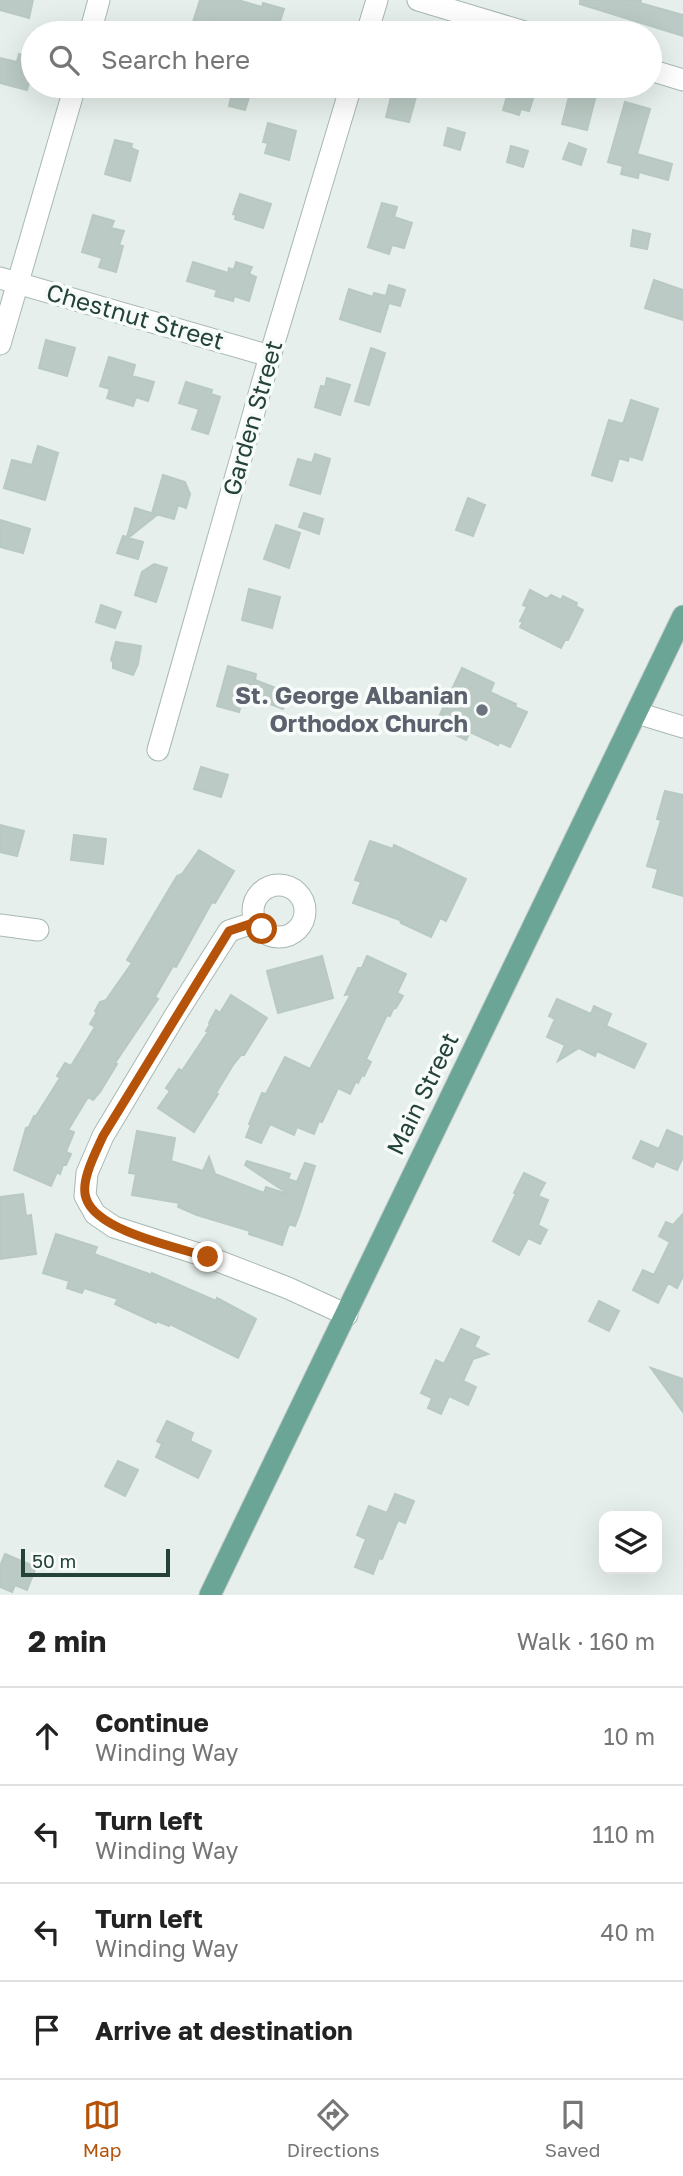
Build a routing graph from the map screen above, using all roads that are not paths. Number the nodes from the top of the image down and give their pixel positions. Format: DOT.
graph roads {
  1 [pos="99,0"];
  2 [pos="377,0"];
  3 [pos="418,0"];
  4 [pos="93,21"];
  5 [pos="371,21"];
  6 [pos="488,21"];
  7 [pos="662,74"];
  8 [pos="683,80"];
  9 [pos="71,98"];
  10 [pos="347,98"];
  11 [pos="9,281"];
  12 [pos="0,344"];
  13 [pos="270,356"];
  14 [pos="683,616"];
  15 [pos="637,712"];
  16 [pos="683,727"];
  17 [pos="158,750"];
  18 [pos="256,922"];
  19 [pos="0,925"];
  20 [pos="38,930"];
  21 [pos="346,1315"];
  22 [pos="210,1595"];
  1 -- 4 [label="street"];
  2 -- 5 [label="street"];
  3 -- 6 [label="street"];
  7 -- 8 [label="street"];
  9 -- 11 [label="street"];
  10 -- 13 [label="street, Garden Street"];
  11 -- 12 [label="street"];
  11 -- 13 [label="street, Chestnut Street"];
  13 -- 17 [label="street, Garden Street"];
  14 -- 15 [label="main road, Main Street"];
  15 -- 16 [label="street"];
  15 -- 21 [label="main road, Main Street"];
  18 -- 21 [label="street"];
  19 -- 20 [label="street"];
  21 -- 22 [label="main road, Main Street"];
}
